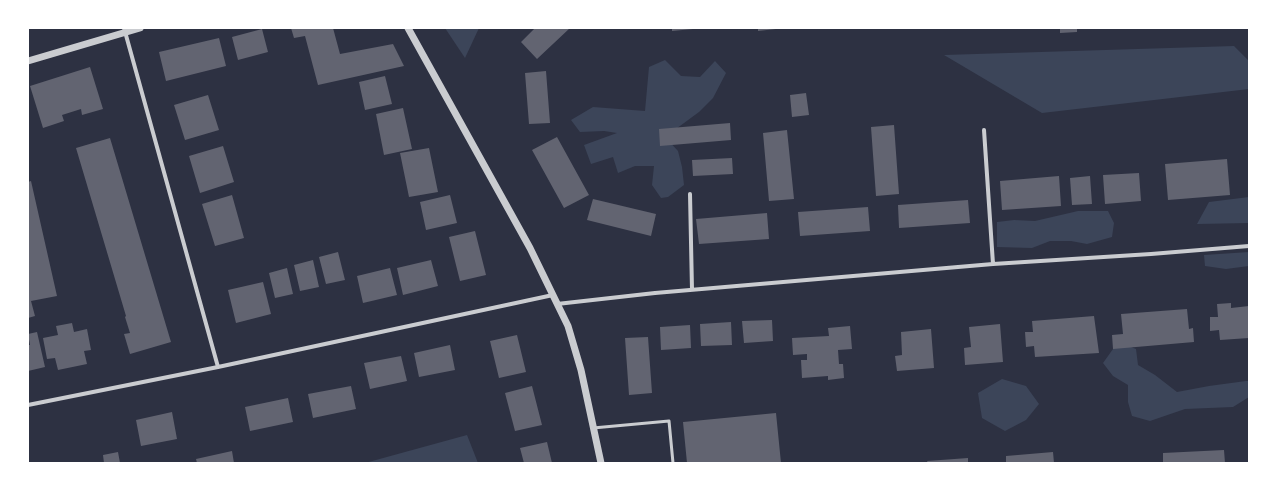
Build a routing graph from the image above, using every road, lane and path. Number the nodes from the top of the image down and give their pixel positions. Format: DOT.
graph roads {
  1 [pos="140,28"];
  2 [pos="408,28"];
  3 [pos="125,30"];
  4 [pos="28,61"];
  5 [pos="984,130"];
  6 [pos="690,194"];
  7 [pos="1249,246"];
  8 [pos="993,264"];
  9 [pos="692,290"];
  10 [pos="553,295"];
  11 [pos="557,304"];
  12 [pos="218,367"];
  13 [pos="28,405"];
  14 [pos="594,428"];
  15 [pos="601,463"];
  16 [pos="673,463"];
  1 -- 3 [label="street"];
  2 -- 10 [label="street"];
  3 -- 4 [label="street"];
  3 -- 12 [label="street"];
  5 -- 8 [label="street"];
  6 -- 9 [label="street"];
  7 -- 8 [label="street"];
  8 -- 9 [label="street"];
  9 -- 11 [label="street"];
  10 -- 11 [label="street"];
  10 -- 12 [label="street"];
  11 -- 14 [label="street"];
  12 -- 13 [label="street"];
  14 -- 15 [label="street"];
  14 -- 16 [label="lane"];
}
